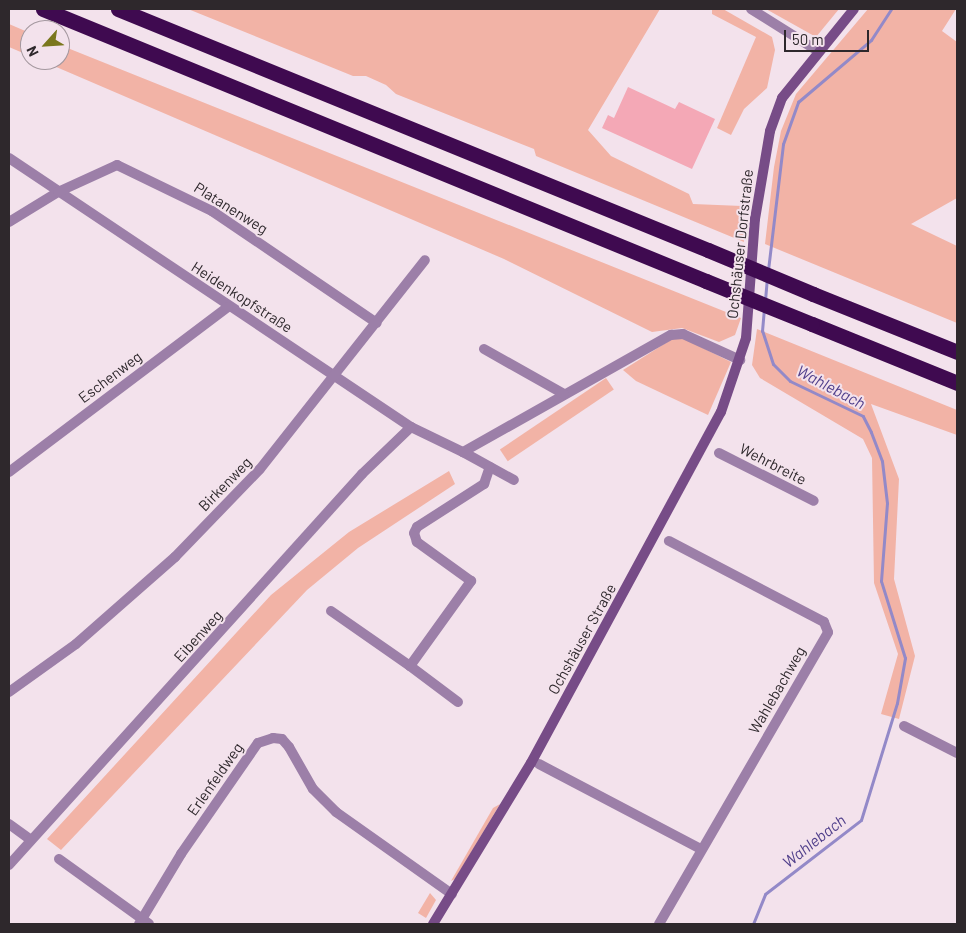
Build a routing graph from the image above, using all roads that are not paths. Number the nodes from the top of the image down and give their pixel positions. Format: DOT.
graph roads {
  1 [pos="42,9"];
  2 [pos="118,9"];
  3 [pos="751,9"];
  4 [pos="854,9"];
  5 [pos="818,51"];
  6 [pos="9,158"];
  7 [pos="58,192"];
  8 [pos="9,222"];
  9 [pos="425,260"];
  10 [pos="228,306"];
  11 [pos="377,323"];
  12 [pos="484,348"];
  13 [pos="957,352"];
  14 [pos="740,360"];
  15 [pos="335,376"];
  16 [pos="957,383"];
  17 [pos="564,394"];
  18 [pos="411,427"];
  19 [pos="463,452"];
  20 [pos="718,453"];
  21 [pos="490,467"];
  22 [pos="9,472"];
  23 [pos="514,480"];
  24 [pos="814,501"];
  25 [pos="669,541"];
  26 [pos="331,611"];
  27 [pos="410,666"];
  28 [pos="9,692"];
  29 [pos="458,702"];
  30 [pos="904,726"];
  31 [pos="957,753"];
  32 [pos="540,764"];
  33 [pos="9,824"];
  34 [pos="31,840"];
  35 [pos="701,849"];
  36 [pos="59,859"];
  37 [pos="9,866"];
  38 [pos="452,894"];
  39 [pos="144,923"];
  40 [pos="433,924"];
  41 [pos="660,924"];
  1 -- 16 [label="highway, bridge"];
  2 -- 13 [label="highway, bridge"];
  3 -- 5 [label="street"];
  4 -- 5 [label="main road, Ochshäuser Dorfstraße"];
  5 -- 14 [label="main road, Ochshäuser Dorfstraße"];
  6 -- 7 [label="street, Heidenkopfstraße"];
  7 -- 8 [label="street, Platanenweg"];
  7 -- 10 [label="street, Heidenkopfstraße"];
  7 -- 11 [label="street, Platanenweg"];
  9 -- 11 [label="street, Birkenweg"];
  10 -- 15 [label="street, Heidenkopfstraße"];
  10 -- 22 [label="street, Eschenweg"];
  11 -- 15 [label="street, Birkenweg"];
  12 -- 17 [label="street"];
  14 -- 17 [label="street"];
  14 -- 38 [label="main road, Ochshäuser Straße"];
  15 -- 18 [label="street, Heidenkopfstraße"];
  15 -- 28 [label="street, Birkenweg"];
  17 -- 19 [label="street"];
  18 -- 19 [label="street, Heidenkopfstraße"];
  18 -- 34 [label="street, Eibenweg"];
  19 -- 21 [label="street, Heidenkopfstraße"];
  20 -- 24 [label="street, Wehrbreite"];
  21 -- 23 [label="street, Heidenkopfstraße"];
  21 -- 27 [label="street"];
  25 -- 35 [label="street, Wahlebachweg"];
  26 -- 27 [label="street"];
  27 -- 29 [label="street"];
  30 -- 31 [label="street"];
  32 -- 35 [label="street"];
  33 -- 34 [label="street"];
  34 -- 37 [label="street, Eibenweg"];
  35 -- 41 [label="street, Wahlebachweg"];
  36 -- 39 [label="street"];
  38 -- 39 [label="street, Erlenfeldweg"];
  38 -- 40 [label="main road, Ochshäuser Straße"];
}
